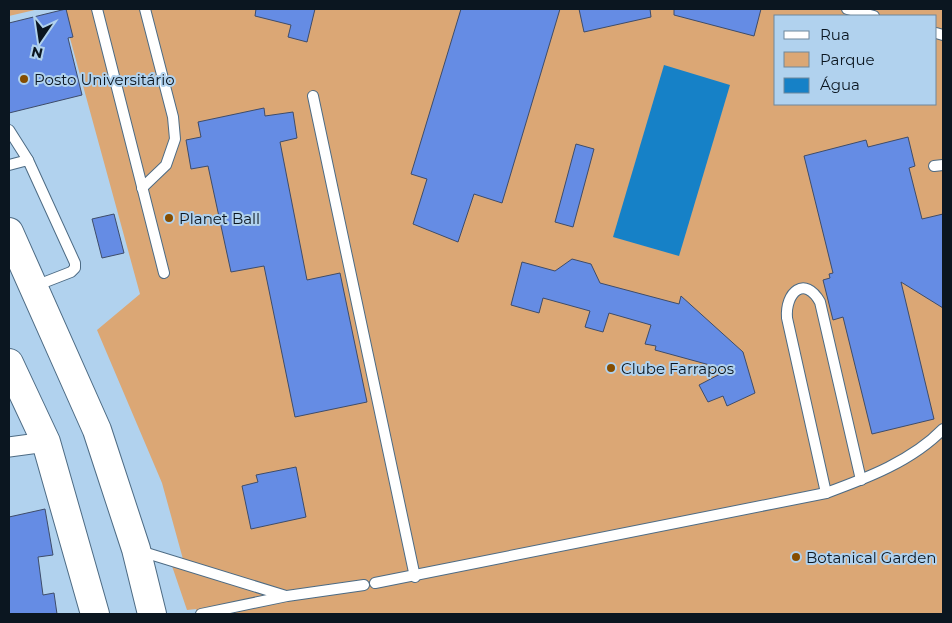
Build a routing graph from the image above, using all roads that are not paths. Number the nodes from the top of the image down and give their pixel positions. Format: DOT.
graph roads {
  1 [pos="97,9"];
  2 [pos="145,9"];
  3 [pos="847,9"];
  4 [pos="870,15"];
  5 [pos="313,96"];
  6 [pos="9,130"];
  7 [pos="28,160"];
  8 [pos="9,165"];
  9 [pos="142,188"];
  10 [pos="9,232"];
  11 [pos="164,273"];
  12 [pos="34,286"];
  13 [pos="9,363"];
  14 [pos="943,429"];
  15 [pos="46,442"];
  16 [pos="9,447"];
  17 [pos="861,480"];
  18 [pos="826,493"];
  19 [pos="136,549"];
  20 [pos="415,577"];
  21 [pos="287,596"];
  22 [pos="95,614"];
  23 [pos="152,614"];
  24 [pos="201,614"];
  1 -- 9 [label="lane"];
  2 -- 9 [label="lane"];
  3 -- 4 [label="lane"];
  5 -- 20 [label="lane"];
  6 -- 7 [label="lane"];
  7 -- 8 [label="lane"];
  7 -- 12 [label="lane"];
  9 -- 11 [label="lane"];
  10 -- 12 [label="main road"];
  12 -- 19 [label="main road"];
  13 -- 15 [label="main road"];
  14 -- 17 [label="lane"];
  15 -- 16 [label="street"];
  15 -- 22 [label="main road"];
  17 -- 18 [label="lane"];
  17 -- 18 [label="lane"];
  18 -- 20 [label="lane"];
  19 -- 21 [label="lane"];
  19 -- 23 [label="main road"];
  20 -- 21 [label="lane"];
  21 -- 24 [label="lane"];
}
